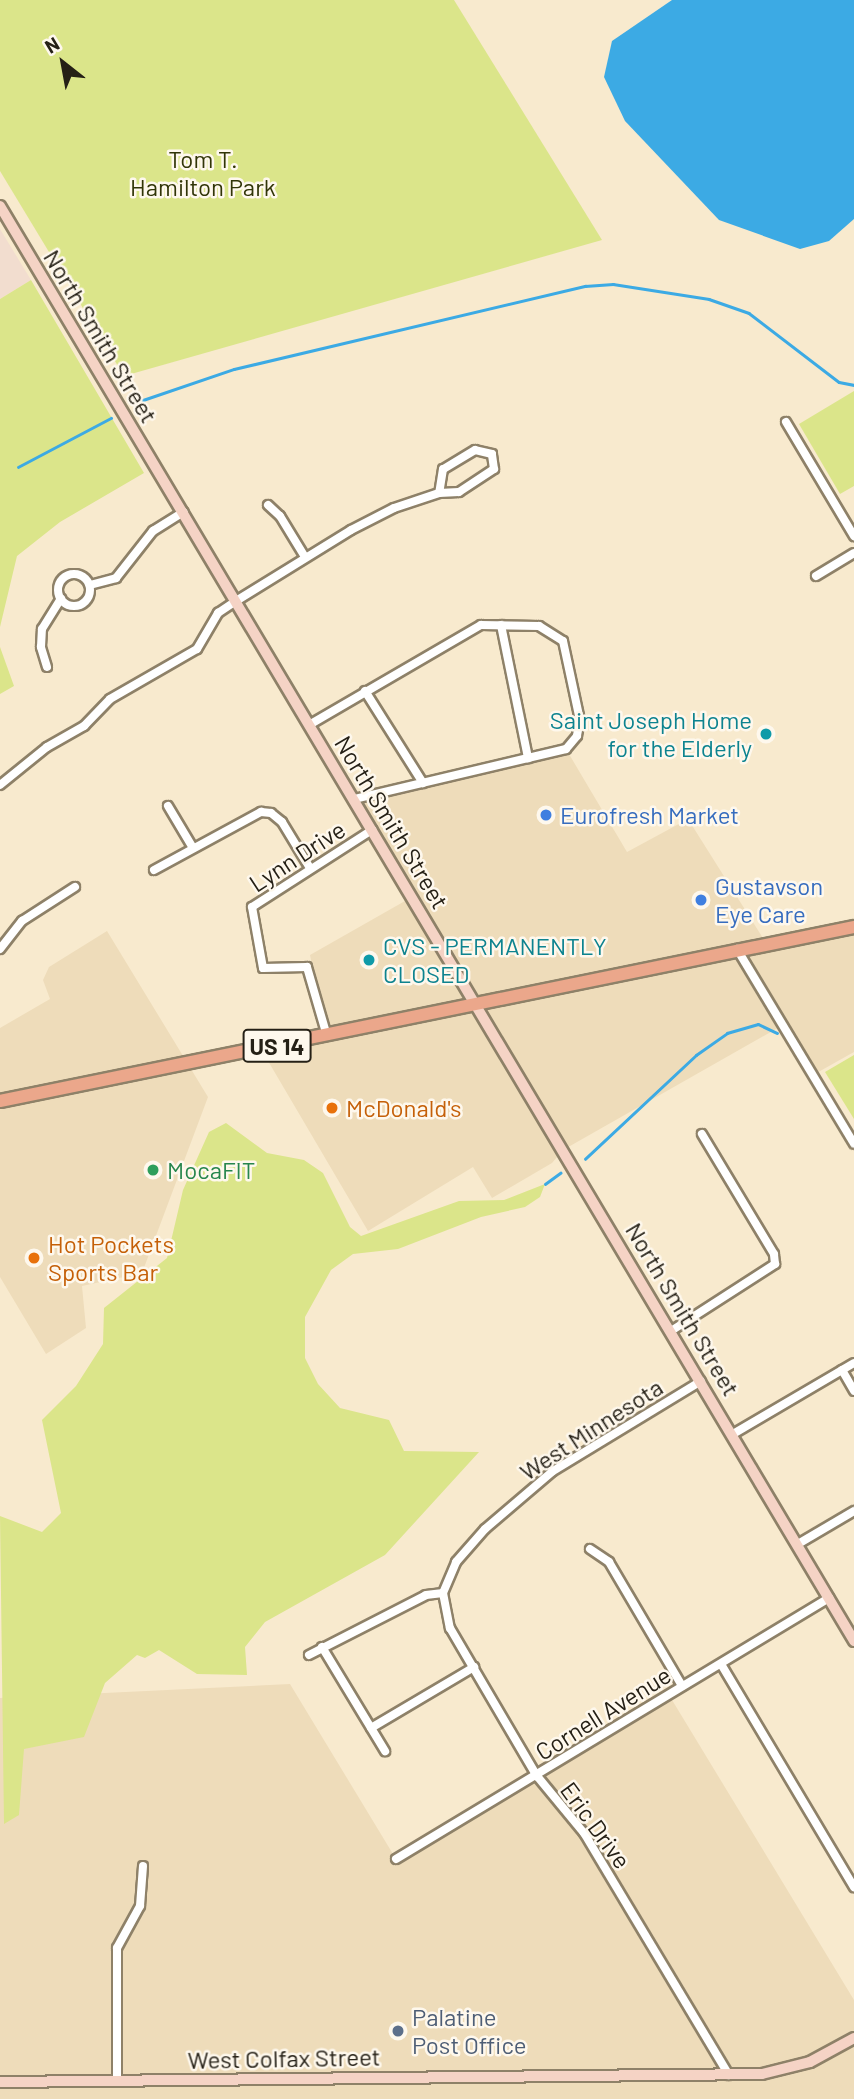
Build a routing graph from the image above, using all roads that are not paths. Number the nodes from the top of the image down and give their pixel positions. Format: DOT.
graph roads {
  1 [pos="0,206"];
  2 [pos="786,422"];
  3 [pos="439,493"];
  4 [pos="268,505"];
  5 [pos="183,512"];
  6 [pos="854,537"];
  7 [pos="854,553"];
  8 [pos="305,557"];
  9 [pos="816,576"];
  10 [pos="90,586"];
  11 [pos="61,599"];
  12 [pos="236,601"];
  13 [pos="501,625"];
  14 [pos="47,667"];
  15 [pos="365,691"];
  16 [pos="309,725"];
  17 [pos="528,758"];
  18 [pos="424,783"];
  19 [pos="0,785"];
  20 [pos="354,799"];
  21 [pos="168,806"];
  22 [pos="372,830"];
  23 [pos="193,848"];
  24 [pos="310,868"];
  25 [pos="154,870"];
  26 [pos="75,887"];
  27 [pos="854,927"];
  28 [pos="0,949"];
  29 [pos="737,949"];
  30 [pos="477,1006"];
  31 [pos="327,1036"];
  32 [pos="0,1101"];
  33 [pos="702,1134"];
  34 [pos="854,1144"];
  35 [pos="671,1331"];
  36 [pos="854,1363"];
  37 [pos="842,1370"];
  38 [pos="701,1381"];
  39 [pos="854,1391"];
  40 [pos="733,1434"];
  41 [pos="854,1511"];
  42 [pos="798,1544"];
  43 [pos="590,1549"];
  44 [pos="443,1593"];
  45 [pos="829,1598"];
  46 [pos="854,1641"];
  47 [pos="322,1647"];
  48 [pos="309,1655"];
  49 [pos="721,1664"];
  50 [pos="474,1667"];
  51 [pos="682,1686"];
  52 [pos="371,1728"];
  53 [pos="385,1751"];
  54 [pos="537,1776"];
  55 [pos="396,1859"];
  56 [pos="144,1866"];
  57 [pos="854,1887"];
  58 [pos="854,2038"];
  59 [pos="729,2075"];
  60 [pos="117,2081"];
  61 [pos="0,2082"];
  1 -- 5 [label="street, North Smith Street"];
  2 -- 6 [label="street"];
  3 -- 3 [label="street"];
  3 -- 8 [label="street"];
  4 -- 8 [label="street"];
  5 -- 10 [label="street"];
  5 -- 12 [label="street, North Smith Street"];
  7 -- 9 [label="street"];
  8 -- 12 [label="street"];
  10 -- 11 [label="street"];
  10 -- 11 [label="street"];
  11 -- 14 [label="street"];
  12 -- 16 [label="street, North Smith Street"];
  12 -- 19 [label="street"];
  13 -- 15 [label="street"];
  13 -- 17 [label="street"];
  13 -- 17 [label="street"];
  15 -- 16 [label="street"];
  15 -- 18 [label="street"];
  16 -- 20 [label="street, North Smith Street"];
  17 -- 18 [label="street"];
  18 -- 20 [label="street"];
  20 -- 22 [label="street, North Smith Street"];
  21 -- 23 [label="street"];
  22 -- 24 [label="street, Lynn Drive"];
  22 -- 30 [label="street, North Smith Street"];
  23 -- 24 [label="street"];
  23 -- 25 [label="street"];
  24 -- 31 [label="street, Lynn Drive"];
  26 -- 28 [label="street"];
  27 -- 29 [label="main road, US 14"];
  29 -- 30 [label="main road, US 14"];
  29 -- 34 [label="street"];
  30 -- 31 [label="main road, US 14"];
  30 -- 35 [label="street, North Smith Street"];
  31 -- 32 [label="main road, US 14"];
  33 -- 35 [label="street"];
  35 -- 38 [label="street, North Smith Street"];
  36 -- 37 [label="street"];
  37 -- 39 [label="street"];
  37 -- 40 [label="street"];
  38 -- 40 [label="street, North Smith Street"];
  38 -- 44 [label="street, West Minnesota"];
  40 -- 42 [label="street, North Smith Street"];
  41 -- 42 [label="street"];
  42 -- 45 [label="street, North Smith Street"];
  43 -- 51 [label="street"];
  44 -- 47 [label="street"];
  44 -- 50 [label="street, Eric Drive"];
  45 -- 46 [label="street, North Smith Street"];
  45 -- 49 [label="street, Cornell Avenue"];
  47 -- 48 [label="street"];
  47 -- 52 [label="street"];
  49 -- 51 [label="street, Cornell Avenue"];
  49 -- 57 [label="street"];
  50 -- 52 [label="street"];
  50 -- 54 [label="street, Eric Drive"];
  51 -- 54 [label="street, Cornell Avenue"];
  52 -- 53 [label="street"];
  54 -- 55 [label="street, Cornell Avenue"];
  54 -- 59 [label="street, Eric Drive"];
  56 -- 60 [label="street"];
  58 -- 59 [label="street, West Colfax Street"];
  59 -- 60 [label="street, West Colfax Street"];
  60 -- 61 [label="street, West Colfax Street"];
}
